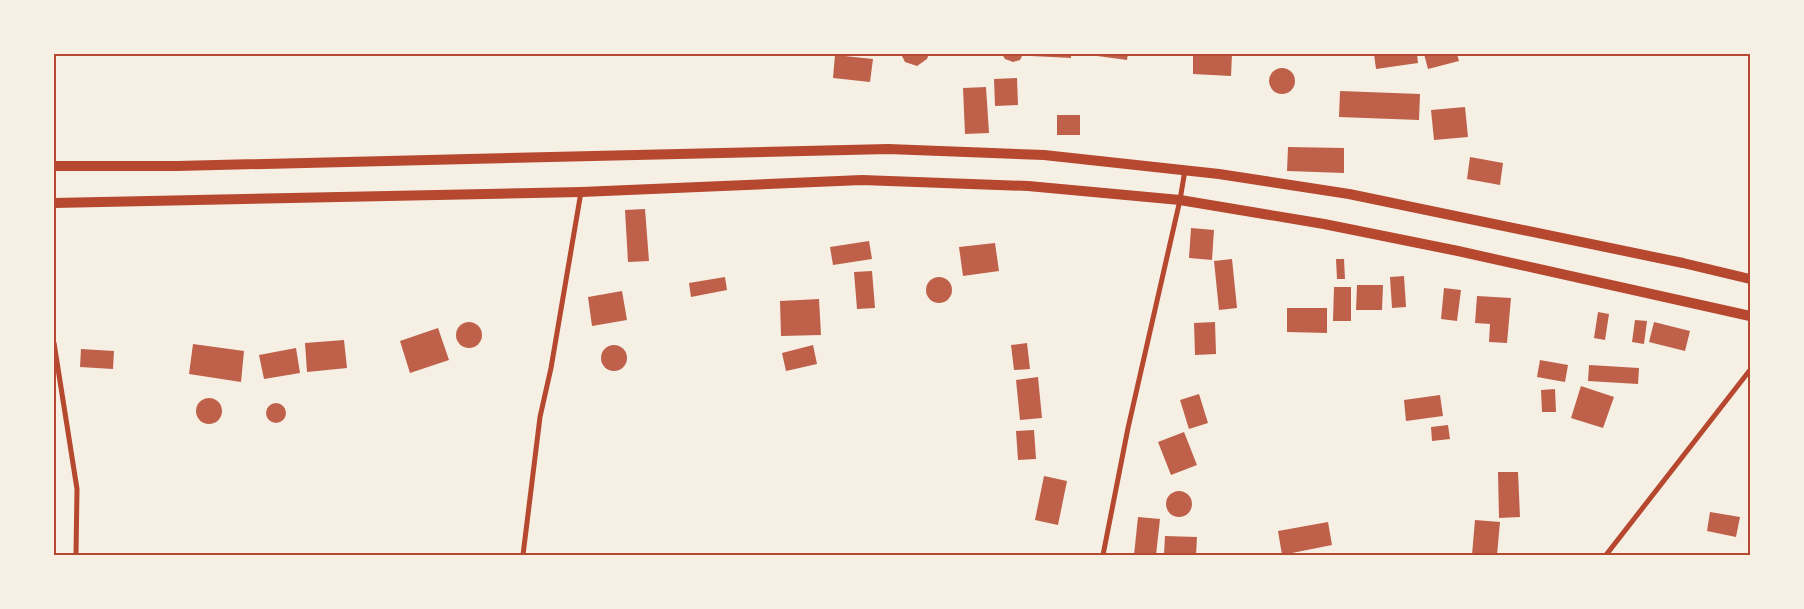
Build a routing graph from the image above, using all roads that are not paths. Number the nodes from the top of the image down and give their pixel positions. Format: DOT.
graph roads {
  1 [pos="54,166"];
  2 [pos="1185,170"];
  3 [pos="581,192"];
  4 [pos="1180,200"];
  5 [pos="54,203"];
  6 [pos="1750,279"];
  7 [pos="1750,316"];
  8 [pos="54,343"];
  9 [pos="1750,370"];
  10 [pos="76,555"];
  11 [pos="523,555"];
  12 [pos="1103,555"];
  13 [pos="1606,555"];
  1 -- 2 [label="main road"];
  2 -- 4 [label="street"];
  2 -- 6 [label="main road"];
  3 -- 4 [label="main road"];
  3 -- 5 [label="main road"];
  3 -- 11 [label="street"];
  4 -- 7 [label="main road"];
  4 -- 12 [label="street"];
  8 -- 10 [label="street"];
  9 -- 13 [label="street"];
}
